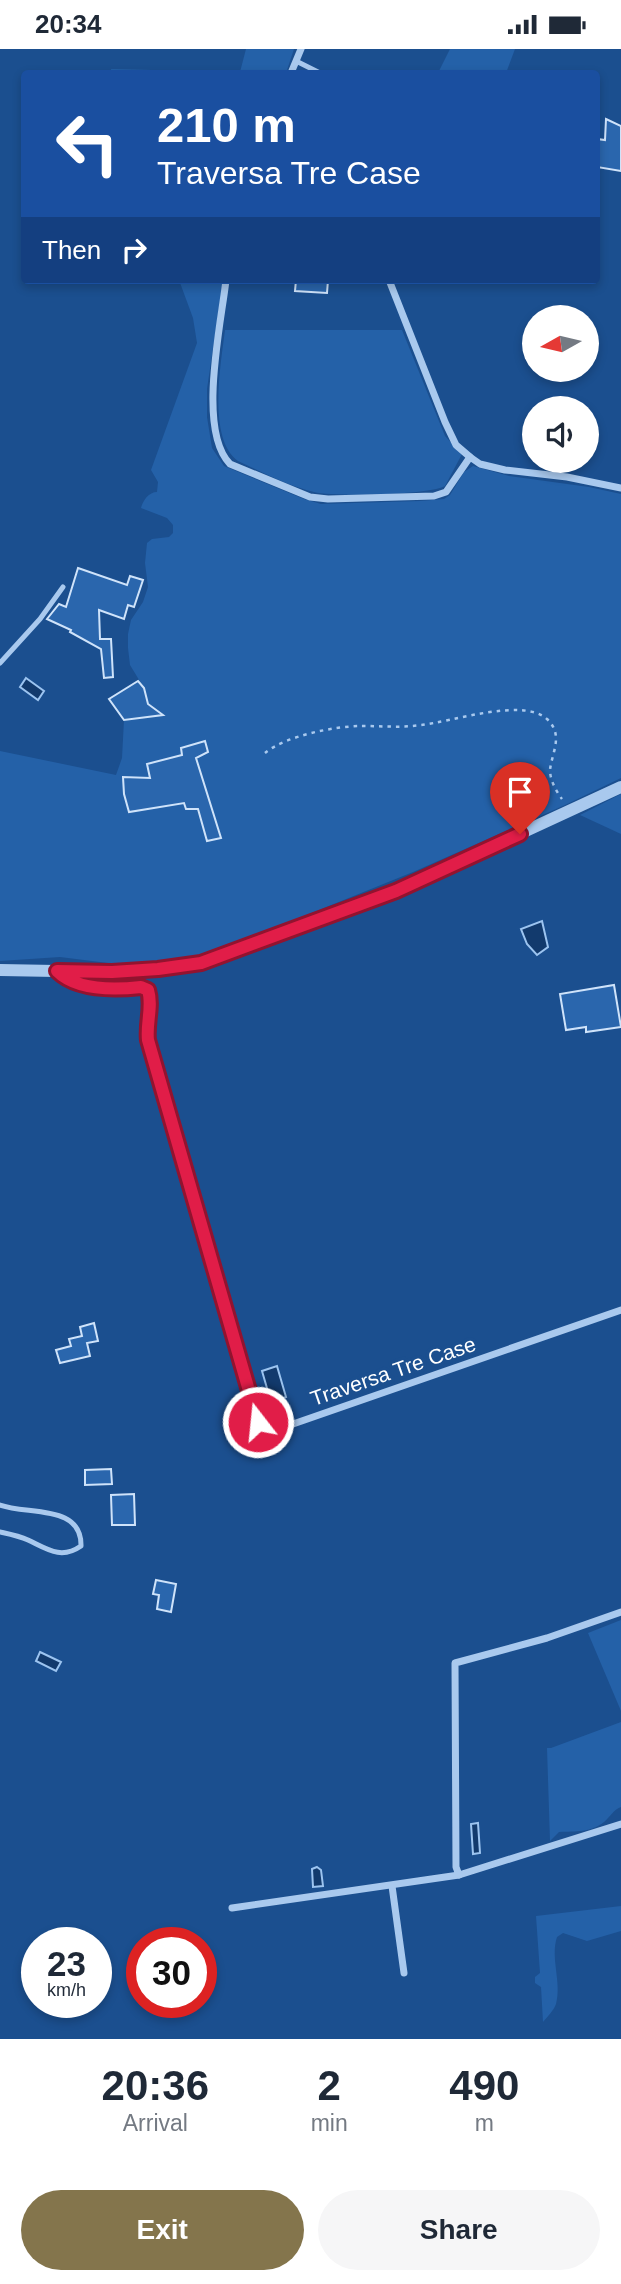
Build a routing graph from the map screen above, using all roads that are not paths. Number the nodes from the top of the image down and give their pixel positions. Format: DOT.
graph roads {
  1 [pos="300,49"];
  2 [pos="296,61"];
  3 [pos="292,70"];
  4 [pos="314,70"];
  5 [pos="226,284"];
  6 [pos="391,284"];
  7 [pos="470,457"];
  8 [pos="621,488"];
  9 [pos="63,587"];
  10 [pos="0,663"];
  11 [pos="621,787"];
  12 [pos="0,970"];
  13 [pos="57,971"];
  14 [pos="621,1310"];
  15 [pos="0,1505"];
  16 [pos="0,1532"];
  17 [pos="621,1612"];
  18 [pos="621,1824"];
  19 [pos="459,1875"];
  20 [pos="392,1886"];
  21 [pos="232,1907"];
  22 [pos="404,1973"];
  1 -- 2 [label="street"];
  2 -- 3 [label="street"];
  2 -- 4 [label="lane"];
  5 -- 7 [label="street"];
  6 -- 7 [label="street"];
  7 -- 8 [label="street"];
  9 -- 10 [label="lane"];
  11 -- 13 [label="street"];
  12 -- 13 [label="street"];
  13 -- 14 [label="street, Traversa Tre Case"];
  15 -- 16 [label="lane"];
  17 -- 19 [label="street"];
  18 -- 19 [label="street"];
  19 -- 20 [label="street"];
  20 -- 21 [label="street"];
  20 -- 22 [label="street"];
}
